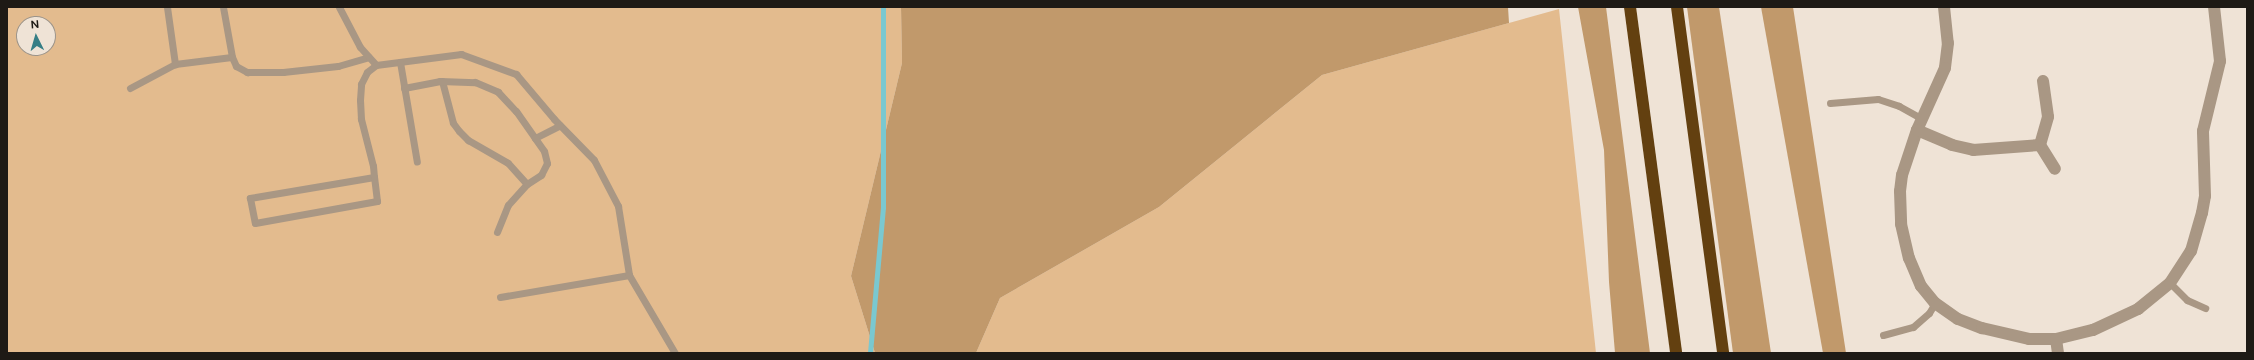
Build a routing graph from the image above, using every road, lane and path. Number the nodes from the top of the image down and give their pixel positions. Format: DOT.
graph roads {
  1 [pos="167,7"];
  2 [pos="223,7"];
  3 [pos="339,7"];
  4 [pos="1630,7"];
  5 [pos="1677,7"];
  6 [pos="1944,7"];
  7 [pos="2214,7"];
  8 [pos="232,57"];
  9 [pos="369,57"];
  10 [pos="400,62"];
  11 [pos="175,64"];
  12 [pos="376,65"];
  13 [pos="442,81"];
  14 [pos="2043,81"];
  15 [pos="130,88"];
  16 [pos="404,88"];
  17 [pos="1830,103"];
  18 [pos="1921,118"];
  19 [pos="560,125"];
  20 [pos="1917,130"];
  21 [pos="535,138"];
  22 [pos="2040,145"];
  23 [pos="417,162"];
  24 [pos="2055,169"];
  25 [pos="374,177"];
  26 [pos="527,184"];
  27 [pos="497,232"];
  28 [pos="629,275"];
  29 [pos="2170,284"];
  30 [pos="500,297"];
  31 [pos="1934,302"];
  32 [pos="2205,308"];
  33 [pos="1883,335"];
  34 [pos="2056,339"];
  35 [pos="676,353"];
  36 [pos="1676,353"];
  37 [pos="1723,353"];
  38 [pos="2058,353"];
  1 -- 11 [label="lane"];
  2 -- 8 [label="lane"];
  3 -- 9 [label="lane"];
  4 -- 36 [label="highway"];
  5 -- 37 [label="highway"];
  6 -- 18 [label="street"];
  7 -- 29 [label="street"];
  8 -- 9 [label="lane"];
  8 -- 11 [label="lane"];
  9 -- 12 [label="lane"];
  10 -- 12 [label="lane"];
  10 -- 16 [label="lane"];
  10 -- 19 [label="lane"];
  11 -- 15 [label="lane"];
  12 -- 25 [label="lane"];
  13 -- 16 [label="lane"];
  13 -- 21 [label="lane"];
  13 -- 26 [label="lane"];
  14 -- 22 [label="street"];
  16 -- 23 [label="lane"];
  17 -- 18 [label="lane"];
  18 -- 20 [label="street"];
  19 -- 21 [label="lane"];
  19 -- 28 [label="lane"];
  20 -- 22 [label="street"];
  20 -- 31 [label="street"];
  21 -- 26 [label="lane"];
  22 -- 24 [label="street"];
  25 -- 25 [label="lane"];
  26 -- 27 [label="lane"];
  28 -- 30 [label="lane"];
  28 -- 35 [label="lane"];
  29 -- 32 [label="lane"];
  29 -- 34 [label="street"];
  31 -- 33 [label="lane"];
  31 -- 34 [label="street"];
  34 -- 38 [label="street"];
}
